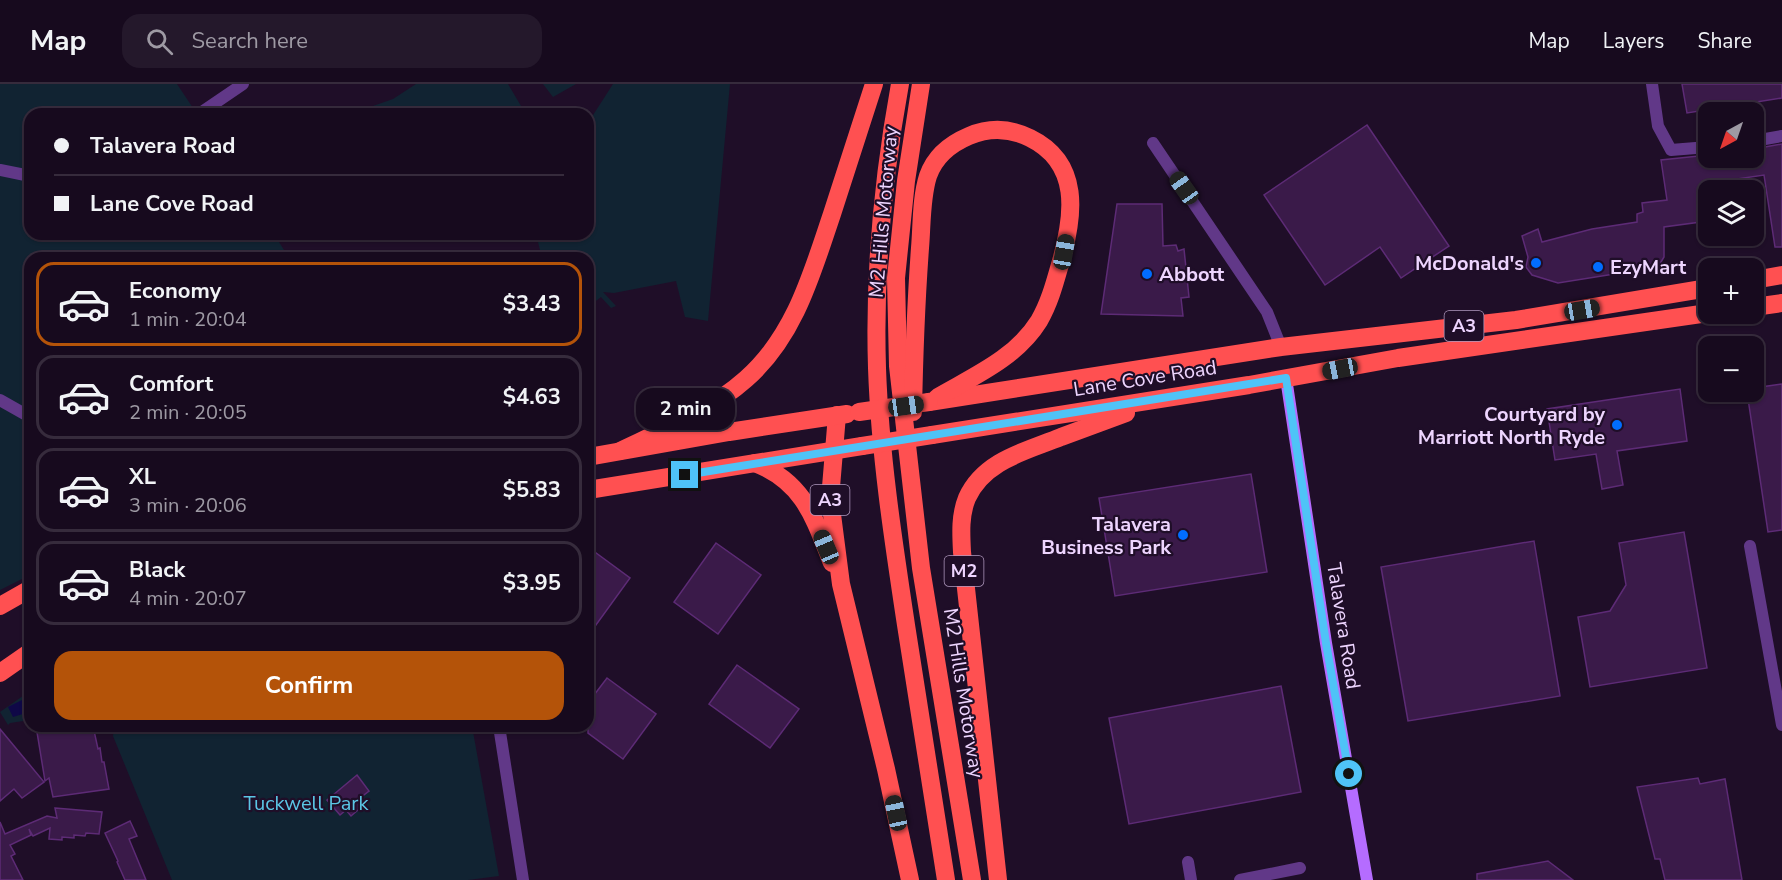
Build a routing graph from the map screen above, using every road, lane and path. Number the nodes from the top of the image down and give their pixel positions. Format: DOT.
graph roads {
  1 [pos="243,84"];
  2 [pos="874,84"];
  3 [pos="900,84"];
  4 [pos="921,84"];
  5 [pos="1652,84"];
  6 [pos="208,108"];
  7 [pos="1782,136"];
  8 [pos="1764,139"];
  9 [pos="1153,143"];
  10 [pos="1698,148"];
  11 [pos="0,170"];
  12 [pos="24,175"];
  13 [pos="1782,274"];
  14 [pos="1764,278"];
  15 [pos="1698,290"];
  16 [pos="1782,303"];
  17 [pos="1764,306"];
  18 [pos="1698,314"];
  19 [pos="1281,347"];
  20 [pos="1286,378"];
  21 [pos="1176,396"];
  22 [pos="0,400"];
  23 [pos="929,402"];
  24 [pos="24,414"];
  25 [pos="837,415"];
  26 [pos="906,441"];
  27 [pos="620,451"];
  28 [pos="835,451"];
  29 [pos="594,456"];
  30 [pos="755,463"];
  31 [pos="594,489"];
  32 [pos="1750,546"];
  33 [pos="841,584"];
  34 [pos="24,592"];
  35 [pos="0,606"];
  36 [pos="24,656"];
  37 [pos="0,673"];
  38 [pos="1782,725"];
  39 [pos="500,732"];
  40 [pos="1188,862"];
  41 [pos="1300,868"];
  42 [pos="523,880"];
  43 [pos="910,880"];
  44 [pos="946,880"];
  45 [pos="972,880"];
  46 [pos="998,880"];
  47 [pos="1191,880"];
  48 [pos="1240,880"];
  49 [pos="1366,880"];
  1 -- 6 [label="street"];
  2 -- 27 [label="highway"];
  3 -- 44 [label="highway, M2 Hills Motorway"];
  4 -- 26 [label="highway, M2 Hills Motorway / M2"];
  5 -- 10 [label="street"];
  7 -- 8 [label="street"];
  9 -- 19 [label="street"];
  11 -- 12 [label="street"];
  13 -- 14 [label="highway"];
  15 -- 19 [label="highway, Lane Cove Road / A3"];
  16 -- 17 [label="highway"];
  18 -- 20 [label="highway, Lane Cove Road / A3"];
  19 -- 20 [label="highway"];
  19 -- 23 [label="highway, Lane Cove Road / A3"];
  20 -- 21 [label="highway, Lane Cove Road / A3"];
  20 -- 49 [label="main road, Talavera Road"];
  21 -- 28 [label="highway, Lane Cove Road / A3, bridge"];
  21 -- 46 [label="highway, M2"];
  22 -- 24 [label="street"];
  23 -- 25 [label="highway, Lane Cove Road / A3, bridge"];
  23 -- 26 [label="highway, M2"];
  25 -- 27 [label="highway, Lane Cove Road / A3"];
  25 -- 28 [label="highway, A3"];
  26 -- 45 [label="highway, M2 Hills Motorway / M2"];
  27 -- 29 [label="highway, Lane Cove Road / A3"];
  28 -- 30 [label="highway, Lane Cove Road / A3"];
  28 -- 33 [label="highway, A3"];
  30 -- 31 [label="highway, Lane Cove Road / A3"];
  30 -- 33 [label="highway, A3"];
  32 -- 38 [label="street"];
  33 -- 43 [label="highway, A3"];
  34 -- 35 [label="highway"];
  36 -- 37 [label="highway"];
  39 -- 42 [label="street"];
  40 -- 47 [label="street"];
  41 -- 48 [label="street"];
}
